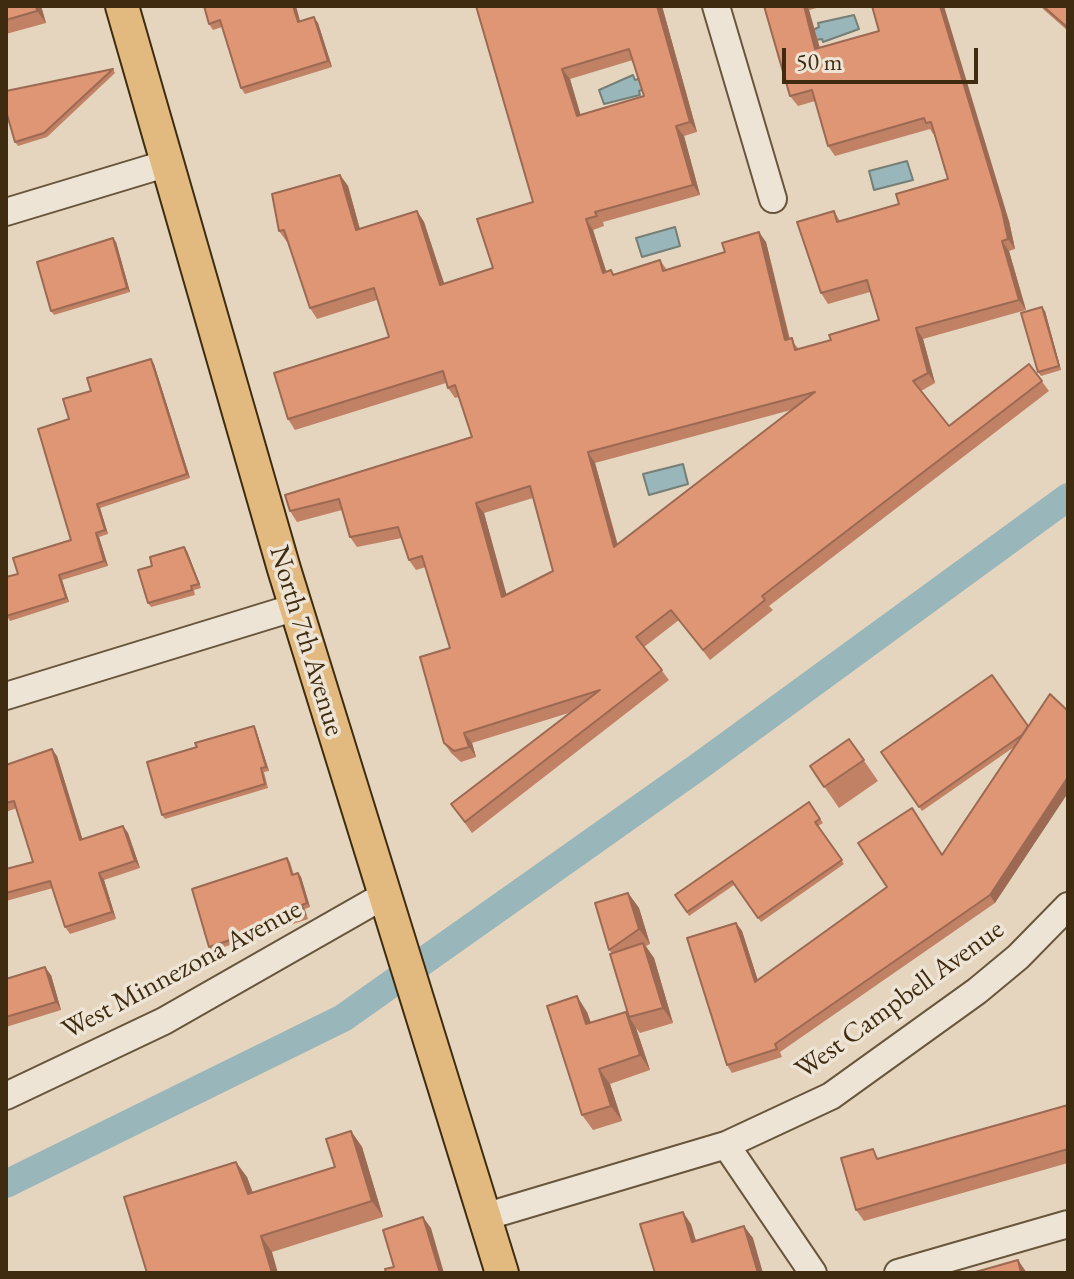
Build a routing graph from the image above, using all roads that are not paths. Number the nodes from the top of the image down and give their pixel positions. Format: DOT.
graph roads {
  1 [pos="122,6"];
  2 [pos="716,6"];
  3 [pos="165,164"];
  4 [pos="773,199"];
  5 [pos="6,212"];
  6 [pos="296,607"];
  7 [pos="6,696"];
  8 [pos="385,895"];
  9 [pos="1068,906"];
  10 [pos="6,1096"];
  11 [pos="726,1145"];
  12 [pos="484,1217"];
  13 [pos="1068,1224"];
  14 [pos="502,1273"];
  15 [pos="813,1273"];
  16 [pos="898,1273"];
  1 -- 3 [label="main road, North 7th Avenue"];
  2 -- 4 [label="street"];
  3 -- 5 [label="street"];
  3 -- 6 [label="main road, North 7th Avenue"];
  6 -- 7 [label="street"];
  6 -- 8 [label="main road, North 7th Avenue"];
  8 -- 10 [label="street, West Minnezona Avenue"];
  8 -- 12 [label="main road, North 7th Avenue"];
  9 -- 11 [label="street, West Campbell Avenue"];
  11 -- 12 [label="street, West Campbell Avenue"];
  11 -- 15 [label="street"];
  12 -- 14 [label="main road, North 7th Avenue"];
  13 -- 16 [label="street"];
}
